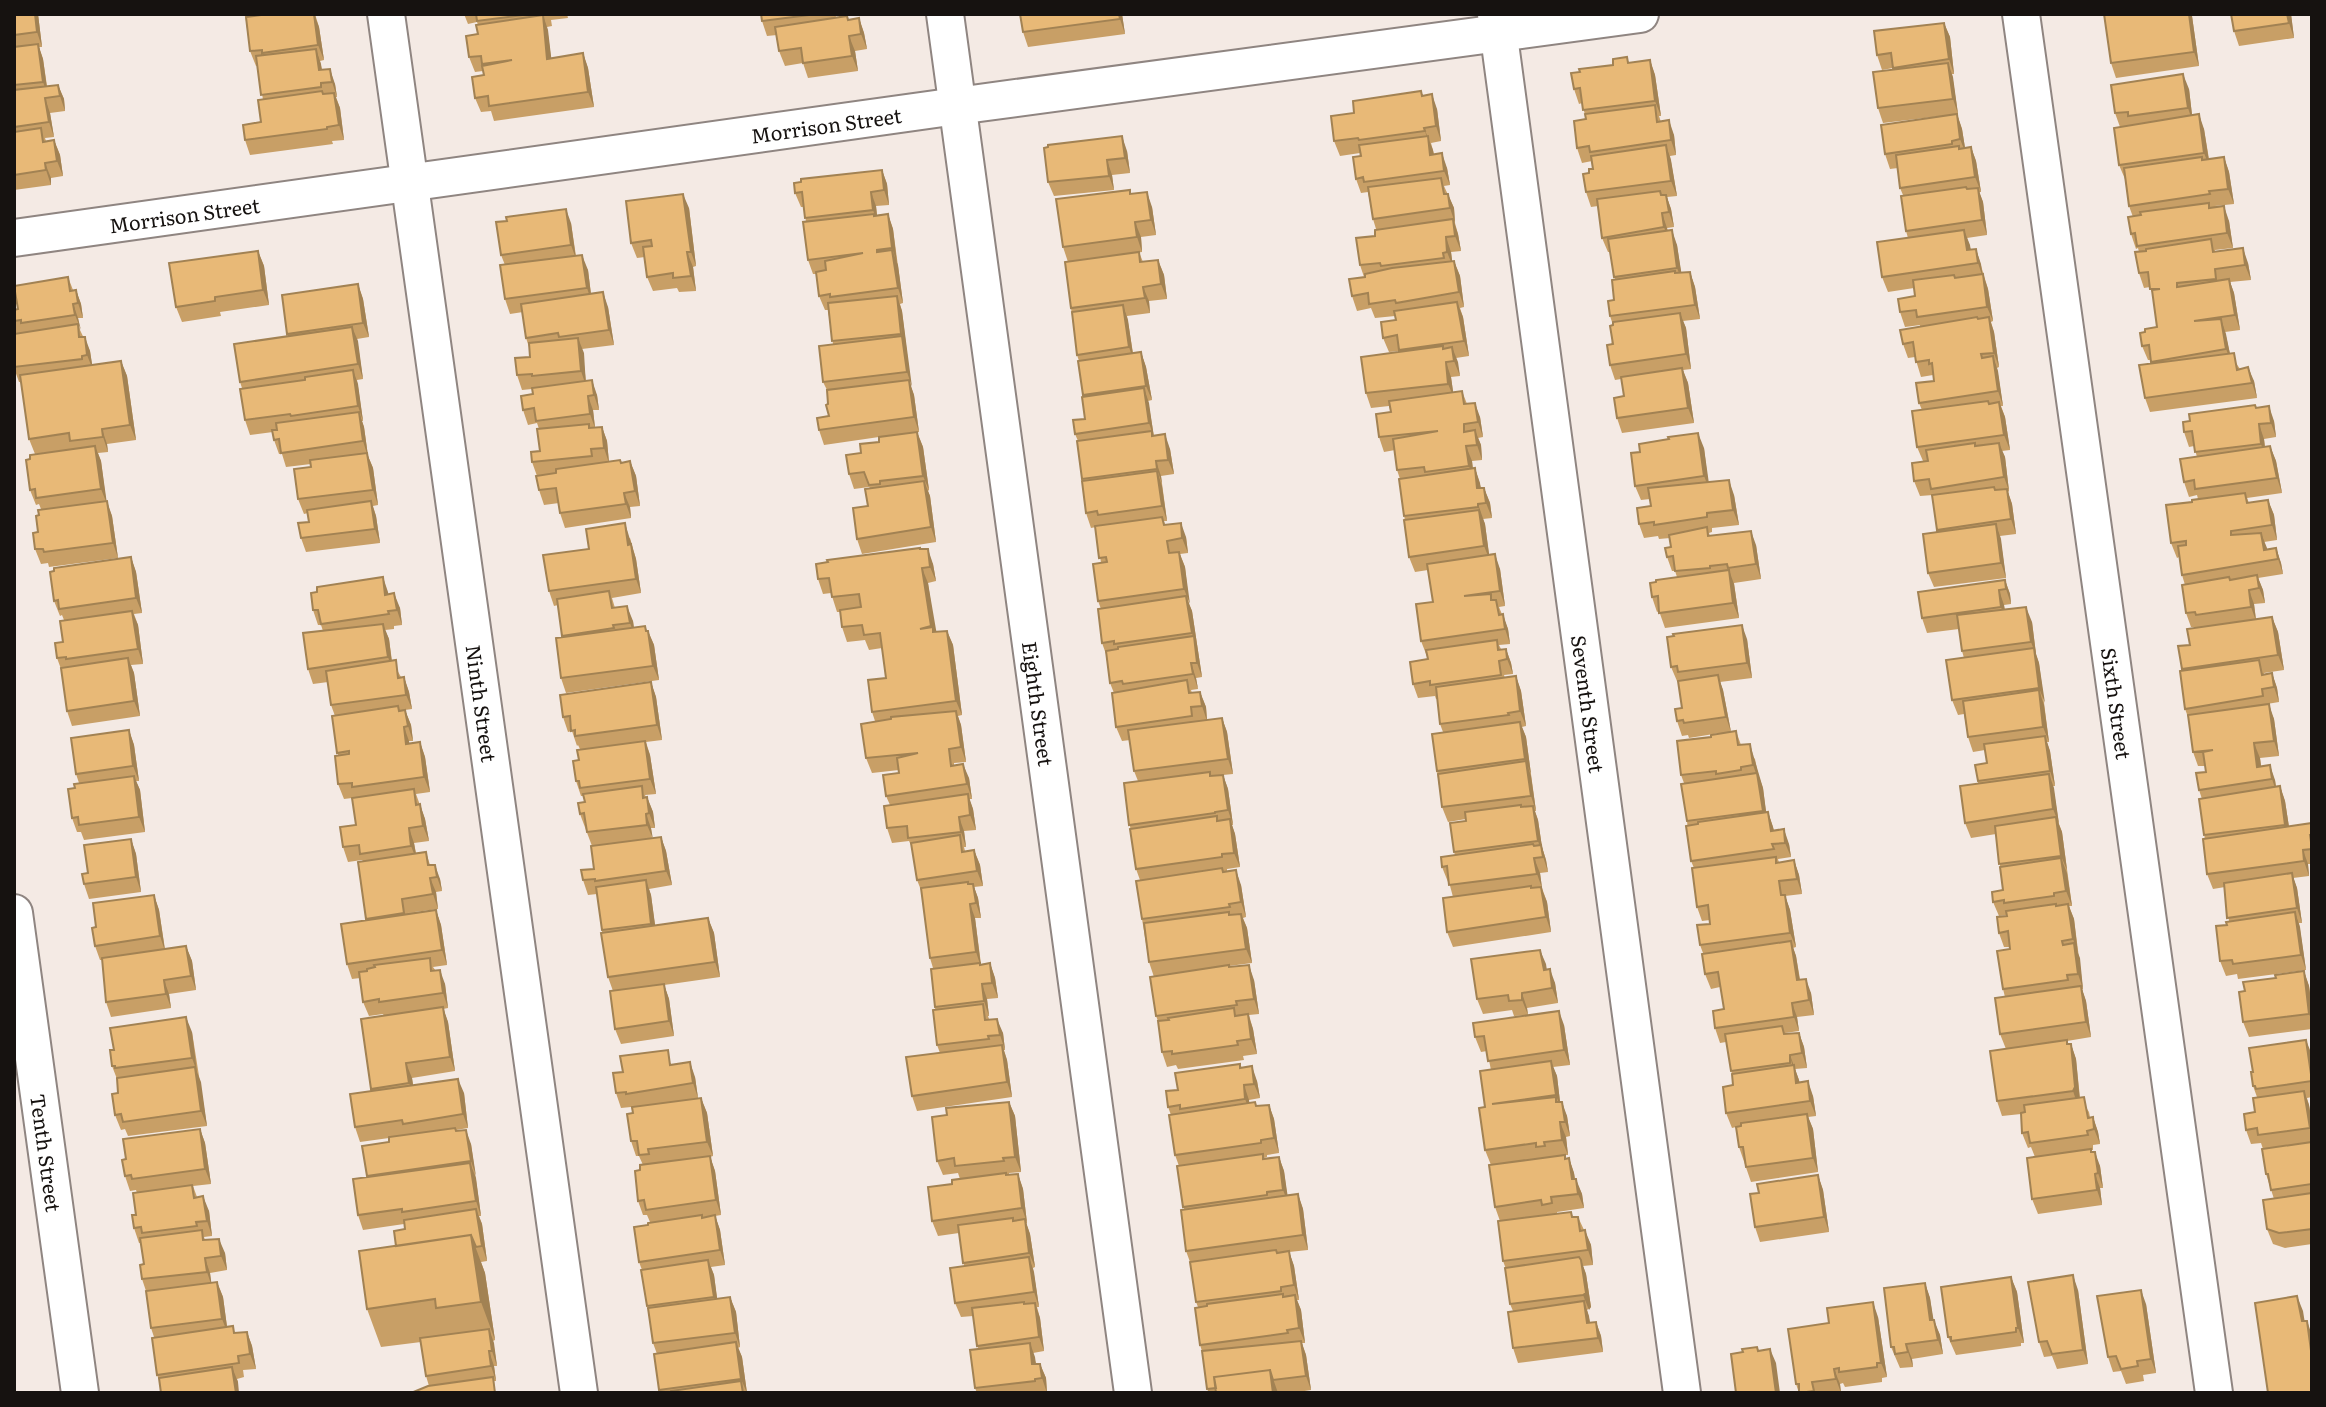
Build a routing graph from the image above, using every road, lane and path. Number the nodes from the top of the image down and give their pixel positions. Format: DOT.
graph roads {
  1 [pos="386,14"];
  2 [pos="945,14"];
  3 [pos="1640,14"];
  4 [pos="2021,14"];
  5 [pos="1497,23"];
  6 [pos="957,106"];
  7 [pos="410,184"];
  8 [pos="14,238"];
  9 [pos="14,913"];
  10 [pos="80,1393"];
  11 [pos="579,1393"];
  12 [pos="1133,1393"];
  13 [pos="1682,1393"];
  14 [pos="2214,1393"];
  1 -- 7 [label="street, Ninth Street"];
  2 -- 6 [label="street, Eighth Street"];
  3 -- 5 [label="street, Morrison Street"];
  4 -- 14 [label="street, Sixth Street"];
  5 -- 6 [label="street, Morrison Street"];
  5 -- 13 [label="street, Seventh Street"];
  6 -- 7 [label="street, Morrison Street"];
  6 -- 12 [label="street, Eighth Street"];
  7 -- 8 [label="street, Morrison Street"];
  7 -- 11 [label="street, Ninth Street"];
  9 -- 10 [label="street, Tenth Street"];
}
